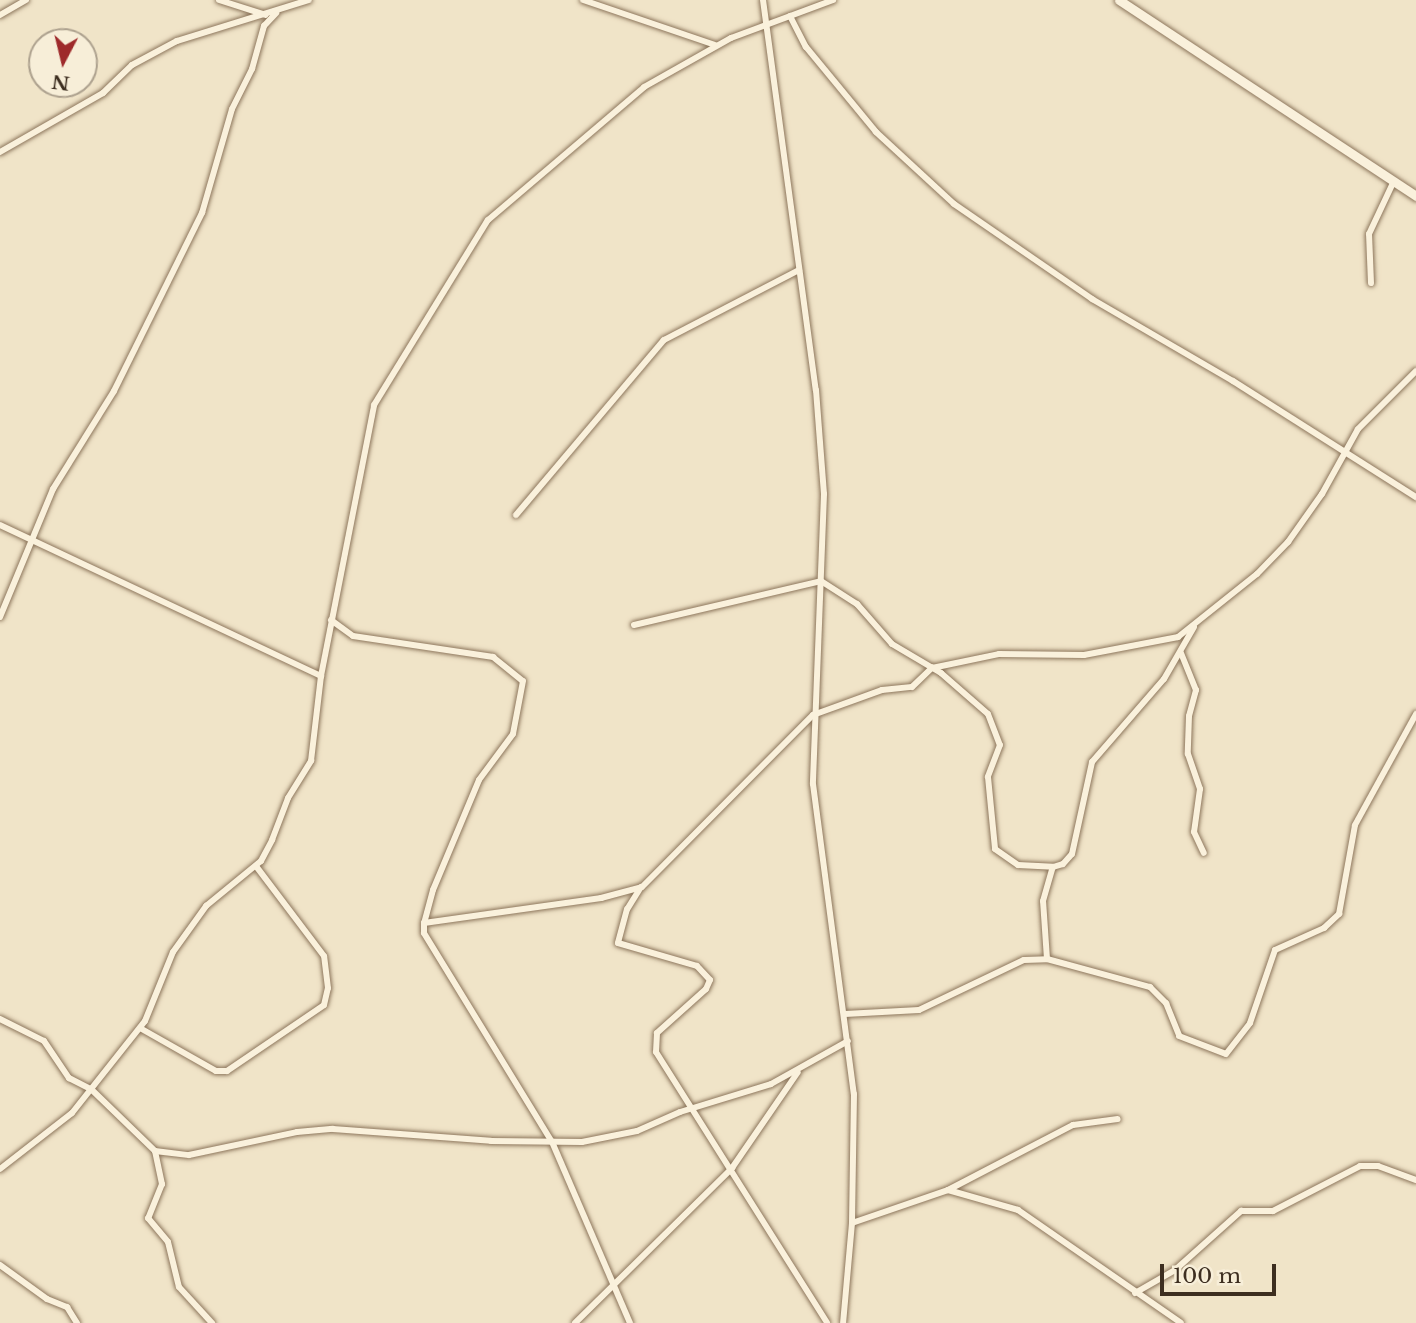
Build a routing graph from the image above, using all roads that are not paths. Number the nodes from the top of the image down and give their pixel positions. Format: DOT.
graph roads {
  1 [pos="26,0"];
  2 [pos="219,0"];
  3 [pos="309,0"];
  4 [pos="583,0"];
  5 [pos="763,0"];
  6 [pos="834,0"];
  7 [pos="1119,0"];
  8 [pos="276,13"];
  9 [pos="0,15"];
  10 [pos="268,16"];
  11 [pos="790,16"];
  12 [pos="765,25"];
  13 [pos="715,46"];
  14 [pos="0,152"];
  15 [pos="1393,183"];
  16 [pos="1416,196"];
  17 [pos="799,270"];
  18 [pos="1371,282"];
  19 [pos="1416,371"];
  20 [pos="1342,453"];
  21 [pos="1416,497"];
  22 [pos="516,515"];
  23 [pos="0,526"];
  24 [pos="30,543"];
  25 [pos="821,582"];
  26 [pos="0,613"];
  27 [pos="331,620"];
  28 [pos="634,625"];
  29 [pos="1194,626"];
  30 [pos="1181,653"];
  31 [pos="932,668"];
  32 [pos="321,676"];
  33 [pos="1416,714"];
  34 [pos="813,715"];
  35 [pos="1204,853"];
  36 [pos="256,866"];
  37 [pos="1053,867"];
  38 [pos="642,887"];
  39 [pos="424,923"];
  40 [pos="1046,959"];
  41 [pos="845,1014"];
  42 [pos="0,1019"];
  43 [pos="140,1028"];
  44 [pos="848,1041"];
  45 [pos="799,1070"];
  46 [pos="91,1089"];
  47 [pos="691,1109"];
  48 [pos="1118,1119"];
  49 [pos="552,1142"];
  50 [pos="155,1151"];
  51 [pos="732,1168"];
  52 [pos="0,1169"];
  53 [pos="1416,1180"];
  54 [pos="948,1189"];
  55 [pos="852,1223"];
  56 [pos="0,1265"];
  57 [pos="612,1287"];
  58 [pos="1135,1293"];
  59 [pos="77,1323"];
  60 [pos="212,1323"];
  61 [pos="575,1323"];
  62 [pos="630,1323"];
  63 [pos="827,1323"];
  64 [pos="843,1323"];
  65 [pos="1181,1323"];
  1 -- 9 [label="street"];
  2 -- 10 [label="street"];
  3 -- 8 [label="street"];
  4 -- 13 [label="street"];
  5 -- 12 [label="street"];
  6 -- 11 [label="street"];
  7 -- 15 [label="street"];
  8 -- 10 [label="street"];
  8 -- 24 [label="street"];
  10 -- 14 [label="street"];
  11 -- 12 [label="street"];
  11 -- 20 [label="street"];
  12 -- 13 [label="street"];
  12 -- 17 [label="street"];
  13 -- 27 [label="street"];
  15 -- 16 [label="street"];
  15 -- 18 [label="street"];
  17 -- 22 [label="street"];
  17 -- 25 [label="street"];
  19 -- 20 [label="street"];
  20 -- 21 [label="street"];
  20 -- 29 [label="street"];
  23 -- 24 [label="street"];
  24 -- 26 [label="street"];
  24 -- 32 [label="street"];
  25 -- 28 [label="street"];
  25 -- 31 [label="street"];
  25 -- 34 [label="street"];
  27 -- 32 [label="street"];
  27 -- 39 [label="street"];
  29 -- 30 [label="street"];
  29 -- 31 [label="street"];
  30 -- 35 [label="street"];
  30 -- 37 [label="street"];
  31 -- 34 [label="street"];
  31 -- 37 [label="street"];
  32 -- 36 [label="street"];
  33 -- 40 [label="street"];
  34 -- 38 [label="street"];
  34 -- 41 [label="street"];
  36 -- 43 [label="street"];
  36 -- 43 [label="street"];
  37 -- 40 [label="street"];
  38 -- 39 [label="street"];
  38 -- 47 [label="street"];
  39 -- 49 [label="street"];
  40 -- 41 [label="street"];
  41 -- 44 [label="street"];
  42 -- 46 [label="street"];
  43 -- 46 [label="street"];
  44 -- 45 [label="street"];
  44 -- 55 [label="street"];
  45 -- 47 [label="street"];
  45 -- 51 [label="street"];
  46 -- 50 [label="street"];
  46 -- 52 [label="street"];
  47 -- 49 [label="street"];
  47 -- 51 [label="street"];
  48 -- 54 [label="street"];
  49 -- 50 [label="street"];
  49 -- 57 [label="street"];
  50 -- 60 [label="street"];
  51 -- 57 [label="street"];
  51 -- 63 [label="street"];
  53 -- 58 [label="street"];
  54 -- 55 [label="street"];
  54 -- 58 [label="street"];
  55 -- 64 [label="street"];
  56 -- 59 [label="street"];
  57 -- 61 [label="street"];
  57 -- 62 [label="street"];
  58 -- 65 [label="street"];
}
